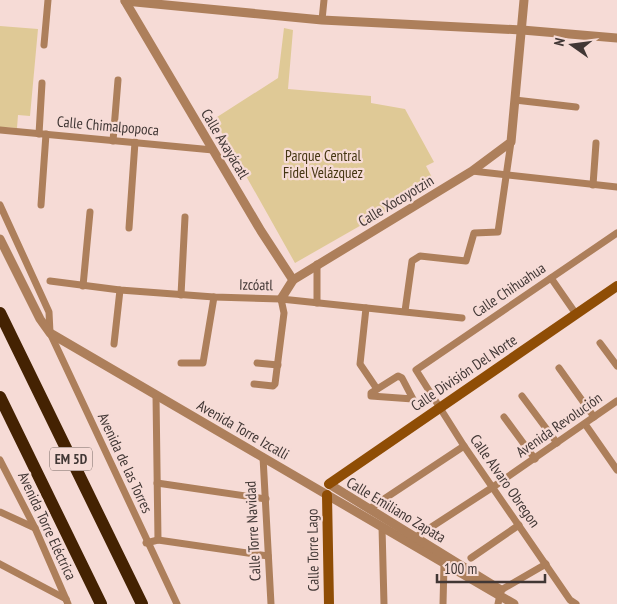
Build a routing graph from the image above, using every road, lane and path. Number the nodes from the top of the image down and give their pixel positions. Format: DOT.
graph roads {
  1 [pos="48,0"];
  2 [pos="119,0"];
  3 [pos="125,0"];
  4 [pos="324,0"];
  5 [pos="524,0"];
  6 [pos="322,20"];
  7 [pos="522,30"];
  8 [pos="617,38"];
  9 [pos="44,45"];
  10 [pos="118,80"];
  11 [pos="42,83"];
  12 [pos="515,100"];
  13 [pos="576,107"];
  14 [pos="0,130"];
  15 [pos="42,134"];
  16 [pos="114,141"];
  17 [pos="135,142"];
  18 [pos="511,142"];
  19 [pos="596,143"];
  20 [pos="213,150"];
  21 [pos="472,171"];
  22 [pos="507,175"];
  23 [pos="593,185"];
  24 [pos="617,187"];
  25 [pos="0,205"];
  26 [pos="41,205"];
  27 [pos="90,212"];
  28 [pos="185,217"];
  29 [pos="129,228"];
  30 [pos="617,232"];
  31 [pos="0,239"];
  32 [pos="317,264"];
  33 [pos="551,278"];
  34 [pos="293,280"];
  35 [pos="50,281"];
  36 [pos="83,286"];
  37 [pos="617,286"];
  38 [pos="120,290"];
  39 [pos="181,295"];
  40 [pos="214,298"];
  41 [pos="281,299"];
  42 [pos="317,303"];
  43 [pos="366,308"];
  44 [pos="406,311"];
  45 [pos="0,313"];
  46 [pos="576,314"];
  47 [pos="462,318"];
  48 [pos="50,333"];
  49 [pos="600,343"];
  50 [pos="114,344"];
  51 [pos="181,363"];
  52 [pos="257,363"];
  53 [pos="278,365"];
  54 [pos="617,366"];
  55 [pos="559,368"];
  56 [pos="416,370"];
  57 [pos="254,384"];
  58 [pos="377,389"];
  59 [pos="156,395"];
  60 [pos="522,396"];
  61 [pos="0,397"];
  62 [pos="617,401"];
  63 [pos="440,409"];
  64 [pos="594,417"];
  65 [pos="504,418"];
  66 [pos="585,424"];
  67 [pos="557,443"];
  68 [pos="464,446"];
  69 [pos="263,457"];
  70 [pos="535,459"];
  71 [pos="0,460"];
  72 [pos="617,470"];
  73 [pos="157,483"];
  74 [pos="329,484"];
  75 [pos="493,488"];
  76 [pos="327,495"];
  77 [pos="266,500"];
  78 [pos="369,509"];
  79 [pos="0,512"];
  80 [pos="519,525"];
  81 [pos="382,527"];
  82 [pos="35,528"];
  83 [pos="416,537"];
  84 [pos="158,540"];
  85 [pos="146,544"];
  86 [pos="268,556"];
  87 [pos="471,558"];
  88 [pos="0,564"];
  89 [pos="444,564"];
  90 [pos="546,564"];
  91 [pos="499,596"];
  92 [pos="67,602"];
  93 [pos="101,604"];
  94 [pos="142,604"];
  95 [pos="177,604"];
  96 [pos="271,604"];
  97 [pos="329,604"];
  98 [pos="384,604"];
  99 [pos="443,604"];
  100 [pos="514,604"];
  101 [pos="576,604"];
  1 -- 9 [label="street"];
  2 -- 3 [label="street"];
  3 -- 6 [label="street"];
  3 -- 20 [label="street, Calle Axayácatl"];
  4 -- 6 [label="street"];
  5 -- 7 [label="street"];
  6 -- 7 [label="street"];
  7 -- 8 [label="street"];
  7 -- 12 [label="street"];
  10 -- 16 [label="street"];
  11 -- 15 [label="street"];
  12 -- 13 [label="street"];
  12 -- 18 [label="street"];
  14 -- 15 [label="street, Calle Chimalpopoca"];
  15 -- 16 [label="street, Calle Chimalpopoca"];
  15 -- 26 [label="street"];
  16 -- 17 [label="street, Calle Chimalpopoca"];
  17 -- 20 [label="street, Calle Chimalpopoca"];
  17 -- 29 [label="street"];
  18 -- 21 [label="street, Calle Xocoyotzin"];
  18 -- 22 [label="street"];
  19 -- 23 [label="street"];
  20 -- 34 [label="street, Calle Axayácatl"];
  21 -- 22 [label="street"];
  21 -- 32 [label="street, Calle Xocoyotzin"];
  22 -- 23 [label="street"];
  22 -- 44 [label="street"];
  23 -- 24 [label="street"];
  25 -- 48 [label="street, Avenida de las Torres"];
  27 -- 36 [label="street"];
  28 -- 39 [label="street"];
  30 -- 33 [label="street, Calle Chihuahua"];
  31 -- 48 [label="street, Avenida Torre Izcalli"];
  32 -- 34 [label="street, Calle Xocoyotzin"];
  32 -- 42 [label="street"];
  33 -- 46 [label="street"];
  33 -- 56 [label="street, Calle Chihuahua"];
  34 -- 41 [label="street"];
  35 -- 36 [label="street, Izcóatl"];
  36 -- 38 [label="street, Izcóatl"];
  37 -- 46 [label="main road, Calle División Del Norte"];
  38 -- 39 [label="street, Izcóatl"];
  38 -- 50 [label="street"];
  39 -- 40 [label="street, Izcóatl"];
  40 -- 41 [label="street, Izcóatl"];
  40 -- 51 [label="street"];
  41 -- 42 [label="street, Izcóatl"];
  41 -- 53 [label="street"];
  42 -- 43 [label="street, Izcóatl"];
  43 -- 44 [label="street, Izcóatl"];
  43 -- 58 [label="street"];
  44 -- 47 [label="street, Izcóatl"];
  45 -- 94 [label="highway, EM 5D"];
  46 -- 63 [label="main road, Calle División Del Norte"];
  48 -- 59 [label="street, Avenida Torre Izcalli"];
  48 -- 85 [label="street, Avenida de las Torres"];
  49 -- 54 [label="street"];
  52 -- 53 [label="street"];
  53 -- 57 [label="street"];
  55 -- 64 [label="street"];
  56 -- 63 [label="street, Calle Alvaro Obregon"];
  58 -- 58 [label="street"];
  59 -- 69 [label="street, Avenida Torre Izcalli"];
  59 -- 73 [label="street"];
  60 -- 67 [label="street"];
  61 -- 93 [label="highway, EM 5D"];
  62 -- 64 [label="street, Avenida Revolución"];
  63 -- 68 [label="street, Calle Alvaro Obregon"];
  63 -- 74 [label="main road, Calle División Del Norte"];
  64 -- 66 [label="street, Avenida Revolución"];
  65 -- 70 [label="street"];
  66 -- 67 [label="street, Avenida Revolución"];
  66 -- 72 [label="street"];
  67 -- 70 [label="street, Avenida Revolución"];
  68 -- 75 [label="street, Calle Alvaro Obregon"];
  68 -- 78 [label="street"];
  69 -- 76 [label="street, Avenida Torre Izcalli"];
  69 -- 77 [label="street, Calle Torre Navidad"];
  70 -- 75 [label="street, Avenida Revolución"];
  71 -- 82 [label="street, Avenida Torre Eléctrica"];
  73 -- 77 [label="street"];
  73 -- 84 [label="street"];
  74 -- 78 [label="street, Calle Emiliano Zapata"];
  75 -- 80 [label="street, Calle Alvaro Obregon"];
  75 -- 83 [label="street, Avenida Revolución"];
  76 -- 81 [label="street, Avenida Torre Izcalli"];
  76 -- 97 [label="main road, Calle Torre Lago"];
  77 -- 86 [label="street, Calle Torre Navidad"];
  78 -- 83 [label="street, Calle Emiliano Zapata"];
  79 -- 82 [label="street"];
  80 -- 87 [label="street"];
  80 -- 90 [label="street, Calle Alvaro Obregon"];
  81 -- 89 [label="street, Avenida Torre Izcalli"];
  81 -- 98 [label="street"];
  82 -- 92 [label="street, Avenida Torre Eléctrica"];
  83 -- 91 [label="street, Calle Emiliano Zapata"];
  84 -- 85 [label="street"];
  84 -- 86 [label="street"];
  85 -- 95 [label="street, Avenida de las Torres"];
  86 -- 96 [label="street, Calle Torre Navidad"];
  88 -- 92 [label="street"];
  89 -- 91 [label="street, Avenida Torre Izcalli"];
  89 -- 99 [label="street"];
  90 -- 91 [label="street"];
  90 -- 101 [label="street, Calle Alvaro Obregon"];
  91 -- 100 [label="street, Avenida Torre Izcalli"];
}
